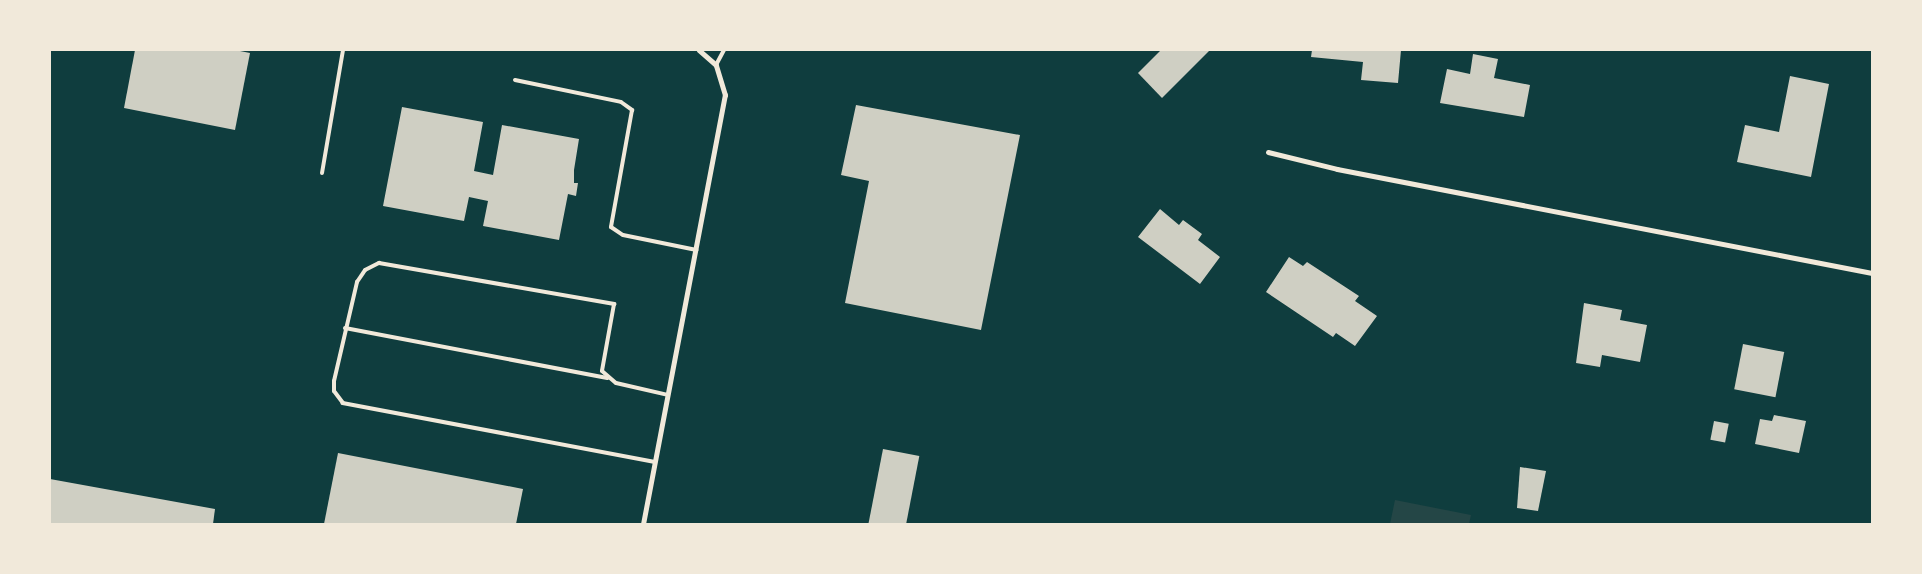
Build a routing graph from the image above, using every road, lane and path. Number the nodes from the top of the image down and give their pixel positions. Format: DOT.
graph roads {
  1 [pos="343,50"];
  2 [pos="700,50"];
  3 [pos="724,50"];
  4 [pos="716,65"];
  5 [pos="515,80"];
  6 [pos="1268,152"];
  7 [pos="322,173"];
  8 [pos="696,250"];
  9 [pos="1872,273"];
  10 [pos="345,328"];
  11 [pos="607,378"];
  12 [pos="668,395"];
  13 [pos="655,462"];
  14 [pos="643,524"];
  1 -- 7 [label="lane"];
  2 -- 4 [label="street"];
  3 -- 4 [label="lane"];
  4 -- 8 [label="street"];
  5 -- 8 [label="lane"];
  6 -- 9 [label="street"];
  8 -- 12 [label="street"];
  10 -- 11 [label="lane"];
  10 -- 11 [label="lane"];
  10 -- 13 [label="lane"];
  11 -- 12 [label="lane"];
  12 -- 13 [label="street"];
  13 -- 14 [label="street"];
}
